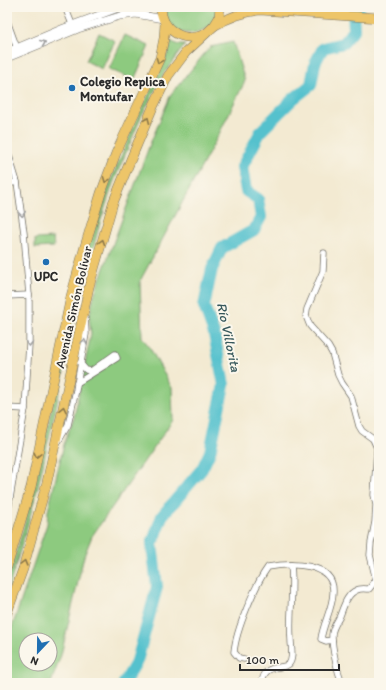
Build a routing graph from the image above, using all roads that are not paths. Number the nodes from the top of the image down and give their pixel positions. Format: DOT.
graph roads {
  1 [pos="65,7"];
  2 [pos="121,7"];
  3 [pos="161,7"];
  4 [pos="220,7"];
  5 [pos="379,18"];
  6 [pos="7,21"];
  7 [pos="164,21"];
  8 [pos="73,28"];
  9 [pos="212,28"];
  10 [pos="18,50"];
  11 [pos="7,52"];
  12 [pos="7,58"];
  13 [pos="7,149"];
  14 [pos="17,182"];
  15 [pos="7,184"];
  16 [pos="324,253"];
  17 [pos="29,295"];
  18 [pos="7,296"];
  19 [pos="84,306"];
  20 [pos="80,363"];
  21 [pos="77,383"];
  22 [pos="7,408"];
  23 [pos="25,409"];
  24 [pos="55,446"];
  25 [pos="7,516"];
  26 [pos="292,565"];
  27 [pos="7,567"];
  28 [pos="7,613"];
  29 [pos="332,640"];
  30 [pos="244,659"];
  31 [pos="262,683"];
  32 [pos="342,683"];
  1 -- 8 [label="street"];
  2 -- 8 [label="street"];
  3 -- 7 [label="main road, Avenida Simón Bolívar"];
  4 -- 9 [label="main road"];
  5 -- 9 [label="main road"];
  6 -- 10 [label="street"];
  7 -- 8 [label="street"];
  7 -- 9 [label="main road"];
  7 -- 27 [label="main road, Avenida Simón Bolívar, one-way"];
  8 -- 10 [label="street"];
  19 -- 9 [label="main road, Avenida Simón Bolívar, one-way"];
  10 -- 11 [label="street"];
  10 -- 12 [label="street"];
  13 -- 14 [label="street"];
  14 -- 15 [label="street"];
  14 -- 17 [label="street, one-way"];
  16 -- 29 [label="street"];
  17 -- 18 [label="street"];
  17 -- 23 [label="street, one-way"];
  20 -- 19 [label="street, one-way"];
  24 -- 19 [label="main road, Avenida Simón Bolívar, one-way"];
  20 -- 21 [label="street"];
  20 -- 21 [label="street"];
  21 -- 24 [label="street"];
  22 -- 23 [label="street"];
  23 -- 25 [label="street"];
  28 -- 24 [label="main road, Avenida Simón Bolívar, one-way"];
  26 -- 29 [label="street"];
  26 -- 30 [label="street"];
  26 -- 31 [label="street"];
  29 -- 32 [label="street"];
}
